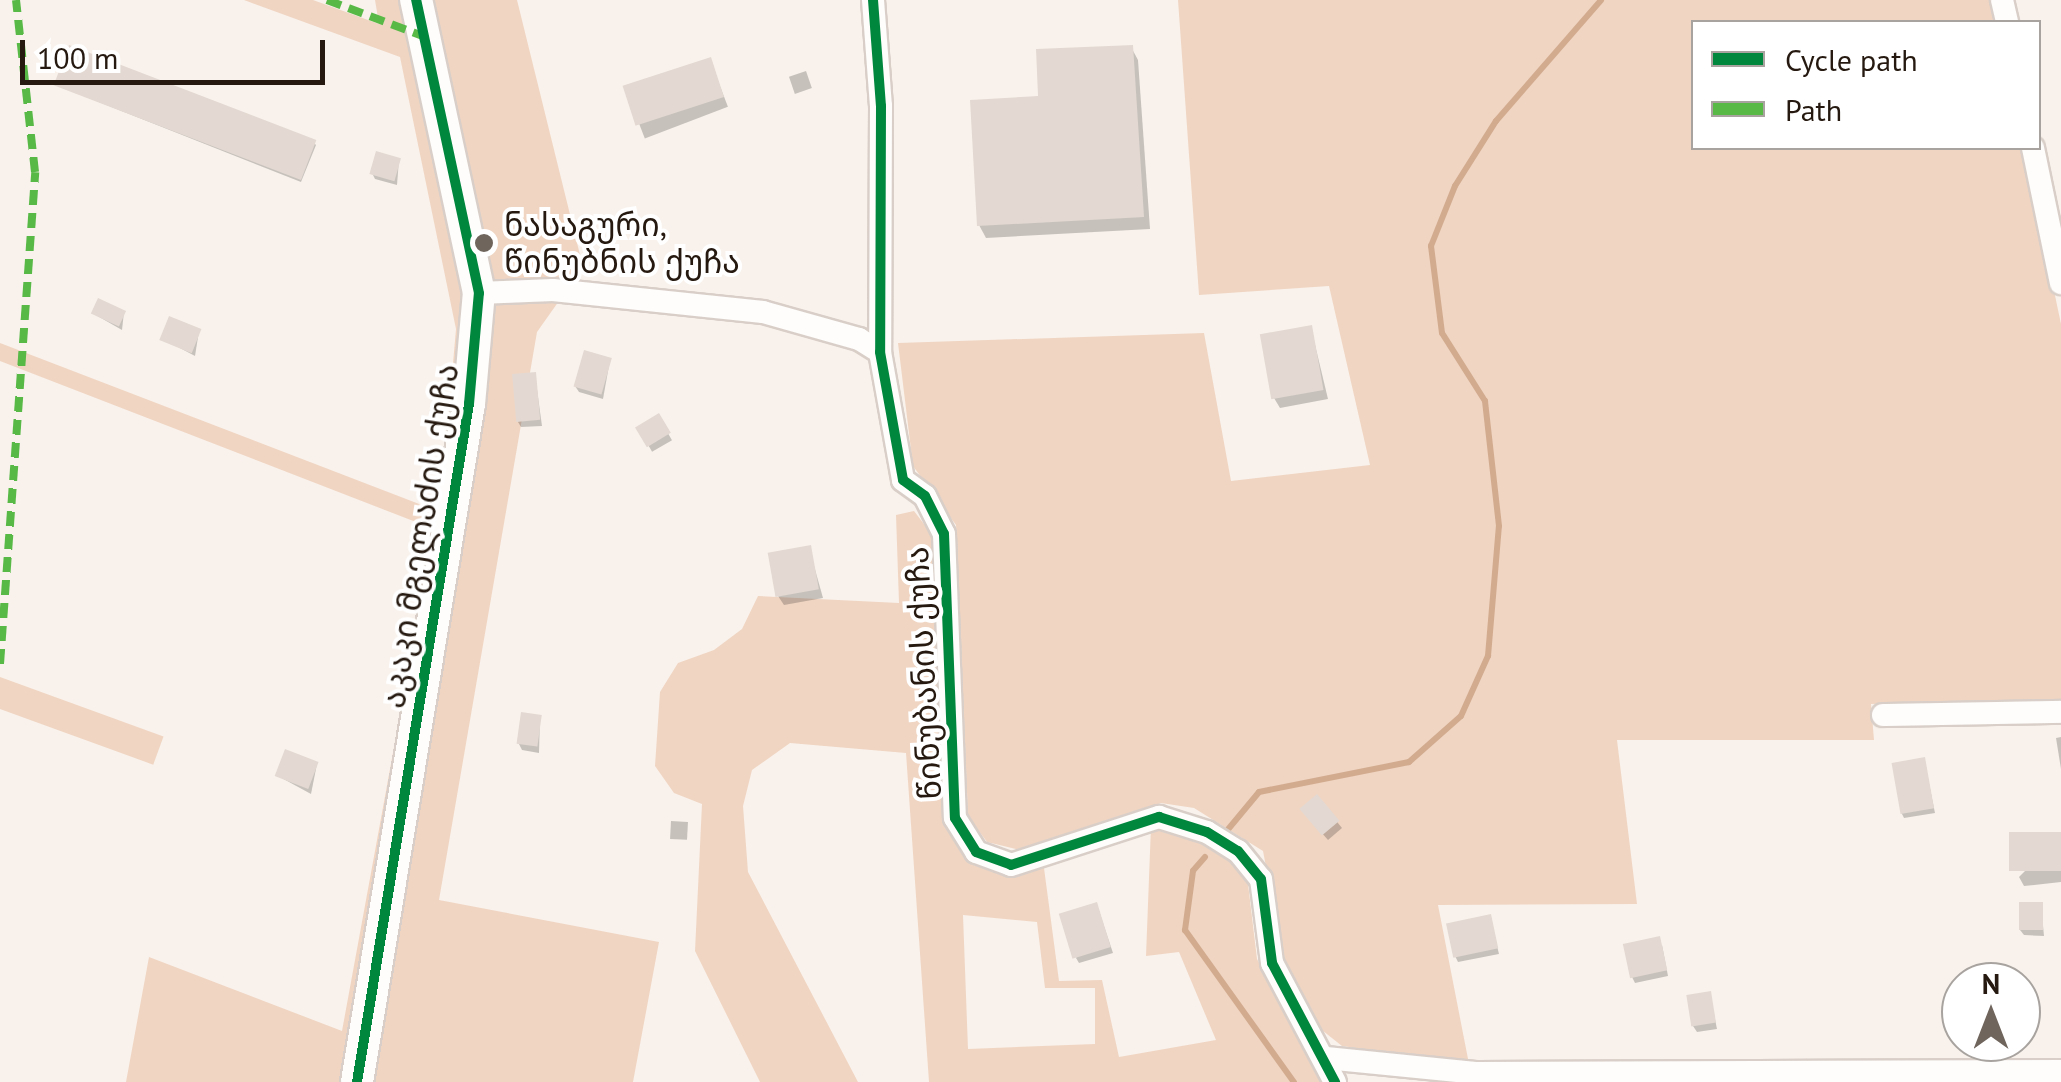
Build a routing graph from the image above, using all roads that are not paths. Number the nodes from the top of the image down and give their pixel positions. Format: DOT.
graph roads {
  1 [pos="416,0"];
  2 [pos="874,0"];
  3 [pos="2033,150"];
  4 [pos="2061,283"];
  5 [pos="479,293"];
  6 [pos="880,352"];
  7 [pos="2061,712"];
  8 [pos="1882,714"];
  9 [pos="1326,1058"];
  10 [pos="2061,1071"];
  11 [pos="357,1082"];
  12 [pos="1335,1082"];
  1 -- 5 [label="street, აკაკი მგელაძის ქუჩა"];
  2 -- 6 [label="street, წინუბანის ქუჩა"];
  3 -- 4 [label="street"];
  5 -- 6 [label="street"];
  5 -- 11 [label="street, აკაკი მგელაძის ქუჩა"];
  6 -- 9 [label="street, წინუბანის ქუჩა"];
  7 -- 8 [label="street"];
  9 -- 10 [label="street"];
  9 -- 12 [label="street, წინუბანის ქუჩა"];
}
